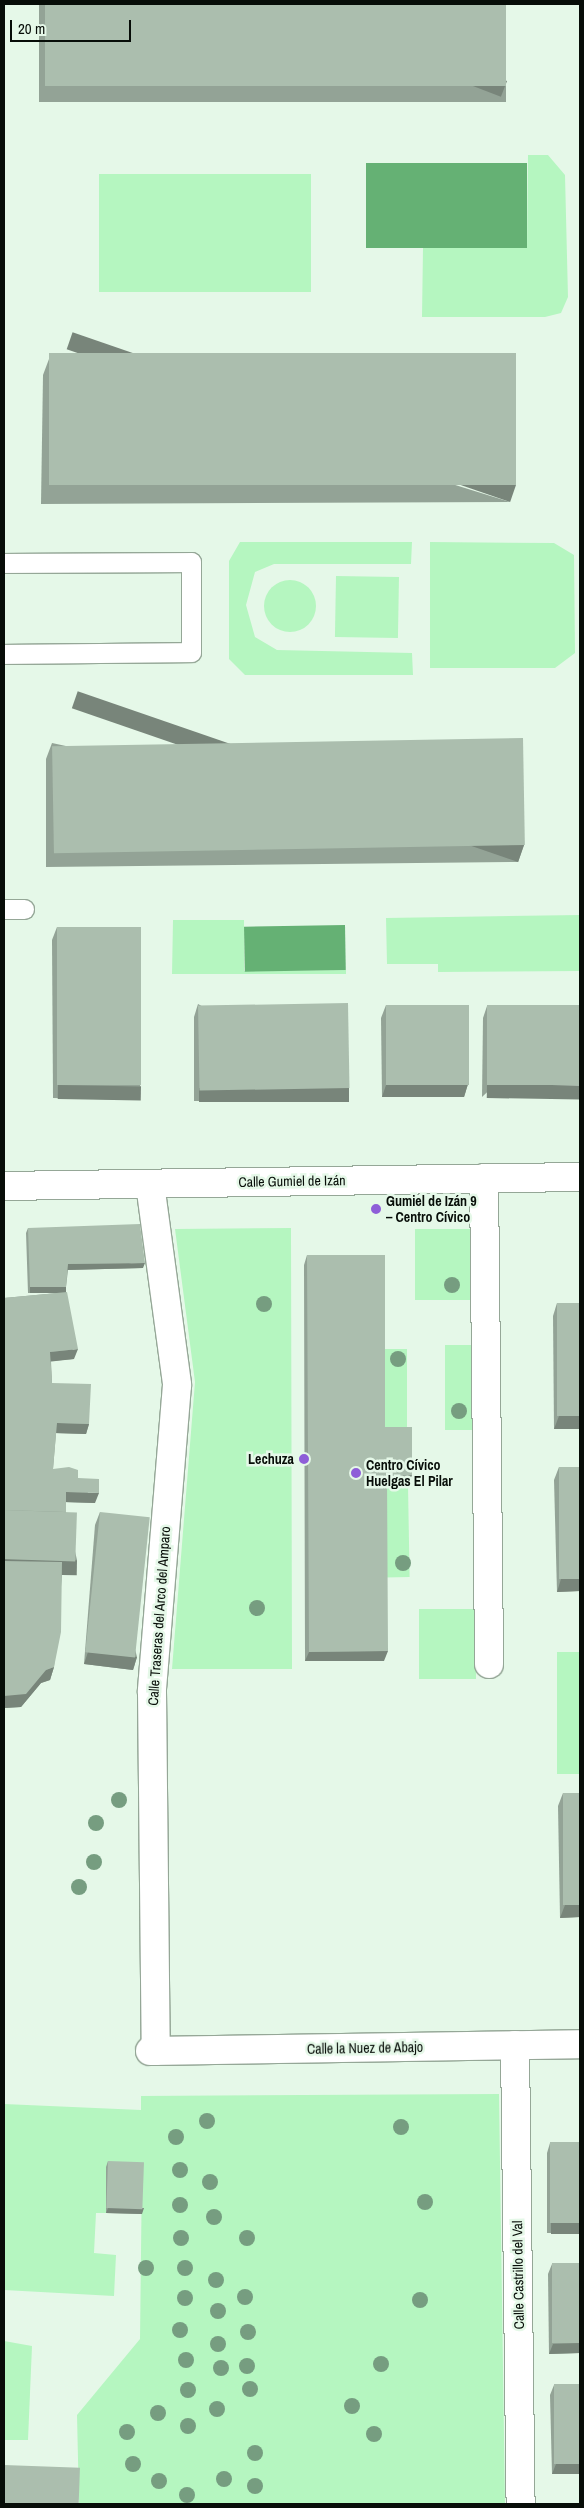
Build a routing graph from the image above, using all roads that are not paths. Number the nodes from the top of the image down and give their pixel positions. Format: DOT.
graph roads {
  1 [pos="4,564"];
  2 [pos="4,654"];
  3 [pos="4,909"];
  4 [pos="24,909"];
  5 [pos="580,1177"];
  6 [pos="484,1178"];
  7 [pos="150,1184"];
  8 [pos="4,1186"];
  9 [pos="490,1664"];
  10 [pos="580,2044"];
  11 [pos="515,2045"];
  12 [pos="153,2051"];
  13 [pos="521,2504"];
  1 -- 2 [label="lane"];
  3 -- 4 [label="lane"];
  5 -- 6 [label="street, Calle Gumiel de Izán"];
  6 -- 7 [label="street, Calle Gumiel de Izán"];
  6 -- 9 [label="street"];
  7 -- 8 [label="street, Calle Gumiel de Izán"];
  7 -- 12 [label="street, Calle Traseras del Arco del Amparo"];
  10 -- 11 [label="street, Calle la Nuez de Abajo"];
  11 -- 12 [label="street, Calle la Nuez de Abajo"];
  11 -- 13 [label="street, Calle Castrillo del Val"];
}
